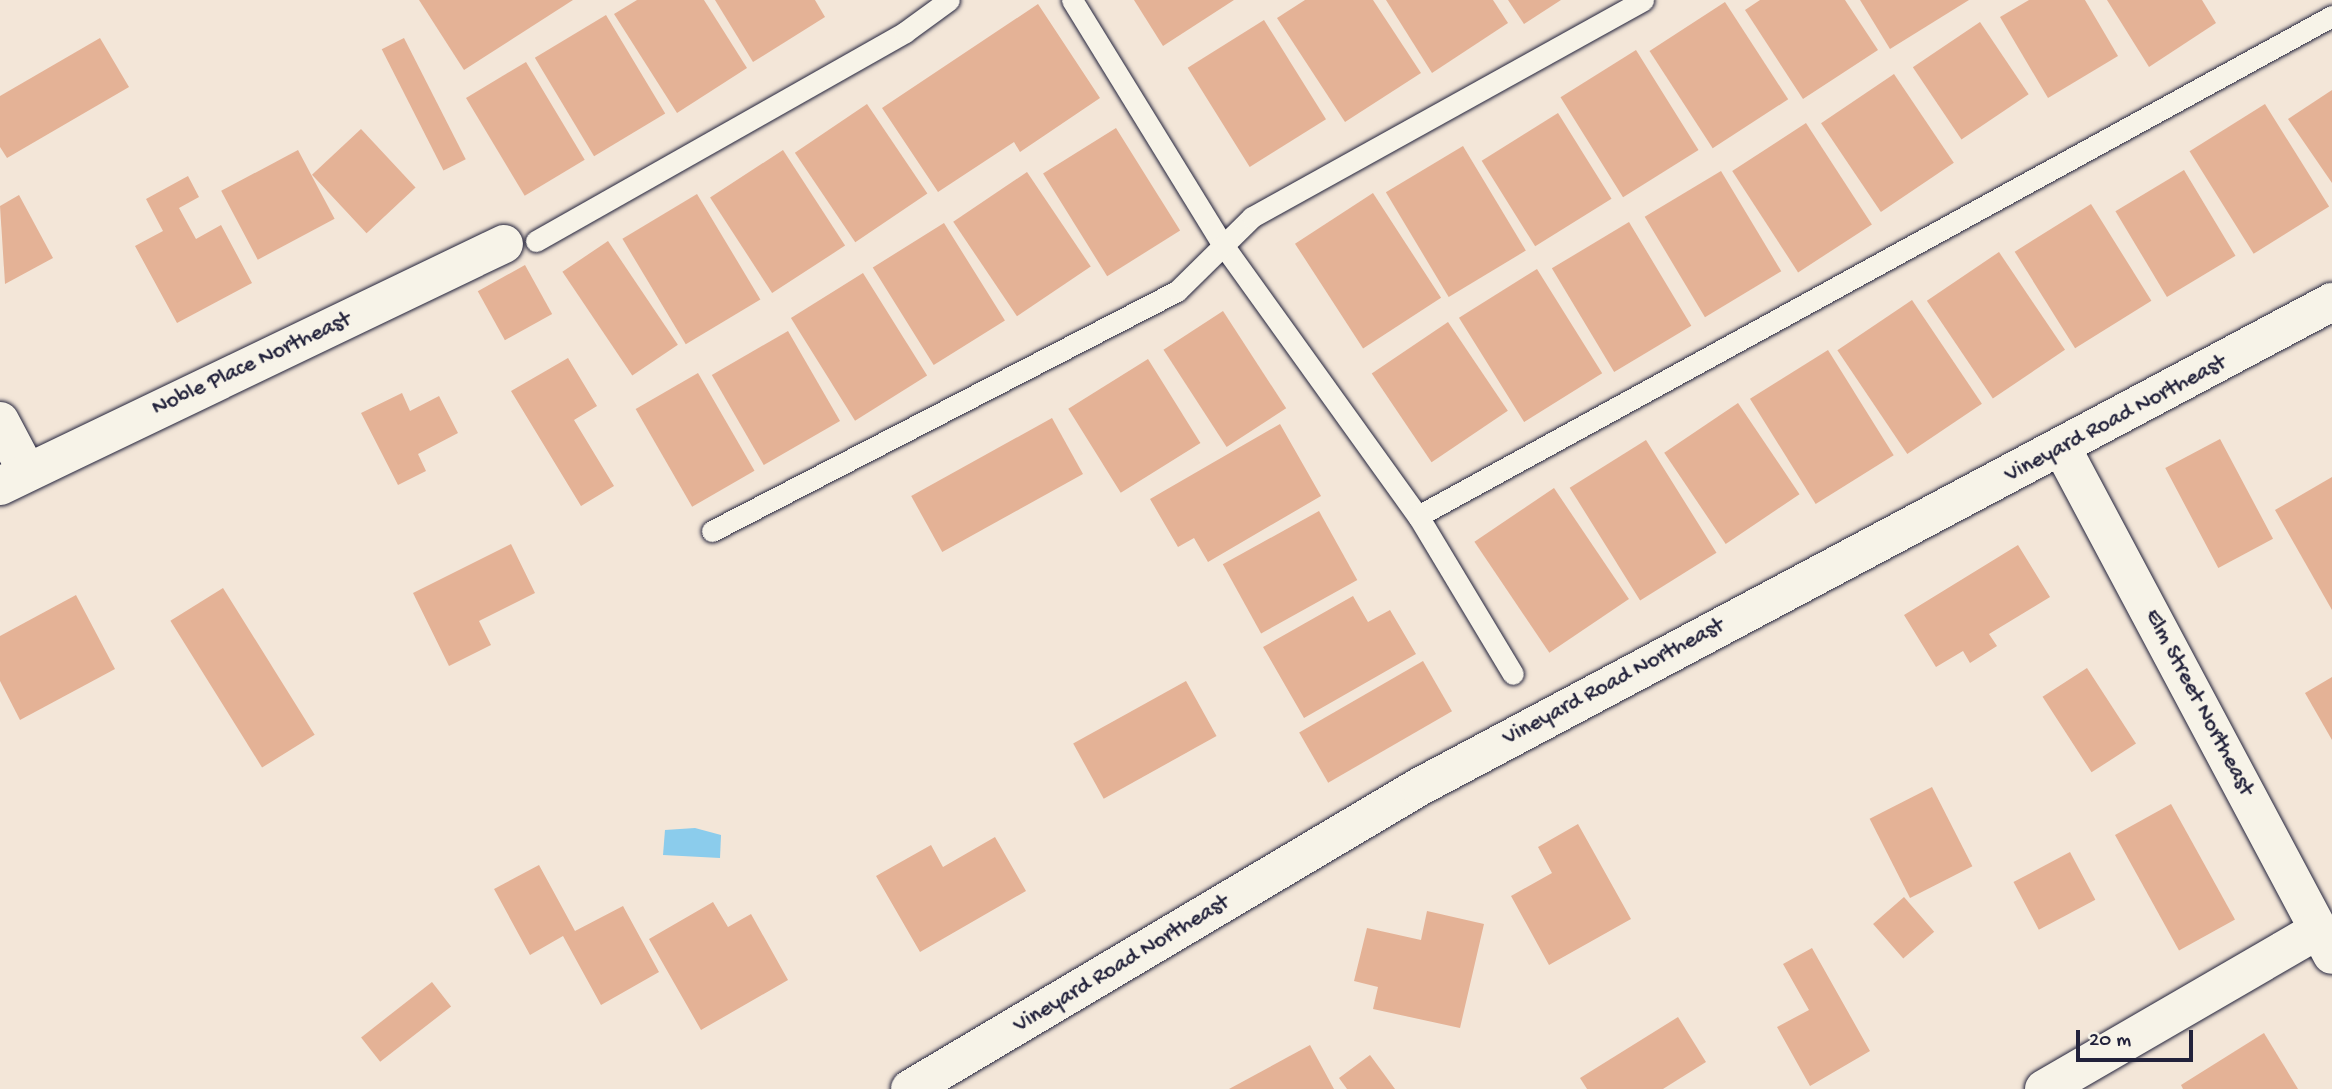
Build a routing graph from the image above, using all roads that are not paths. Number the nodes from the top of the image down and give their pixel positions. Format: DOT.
graph roads {
  1 [pos="949,0"];
  2 [pos="1072,0"];
  3 [pos="1643,0"];
  4 [pos="2332,16"];
  5 [pos="520,243"];
  6 [pos="1223,245"];
  7 [pos="2332,302"];
  8 [pos="0,421"];
  9 [pos="2063,450"];
  10 [pos="13,479"];
  11 [pos="1418,516"];
  12 [pos="712,531"];
  13 [pos="1513,674"];
  14 [pos="2325,943"];
  15 [pos="909,1089"];
  16 [pos="2044,1089"];
  1 -- 5 [label="lane"];
  2 -- 6 [label="lane"];
  3 -- 6 [label="lane"];
  4 -- 11 [label="lane"];
  5 -- 10 [label="street, Noble Place Northeast"];
  6 -- 11 [label="lane"];
  6 -- 12 [label="lane"];
  7 -- 9 [label="street, Vineyard Road Northeast"];
  8 -- 10 [label="street"];
  9 -- 14 [label="street, Elm Street Northeast"];
  9 -- 15 [label="street, Vineyard Road Northeast"];
  11 -- 13 [label="lane"];
  14 -- 16 [label="street"];
}
